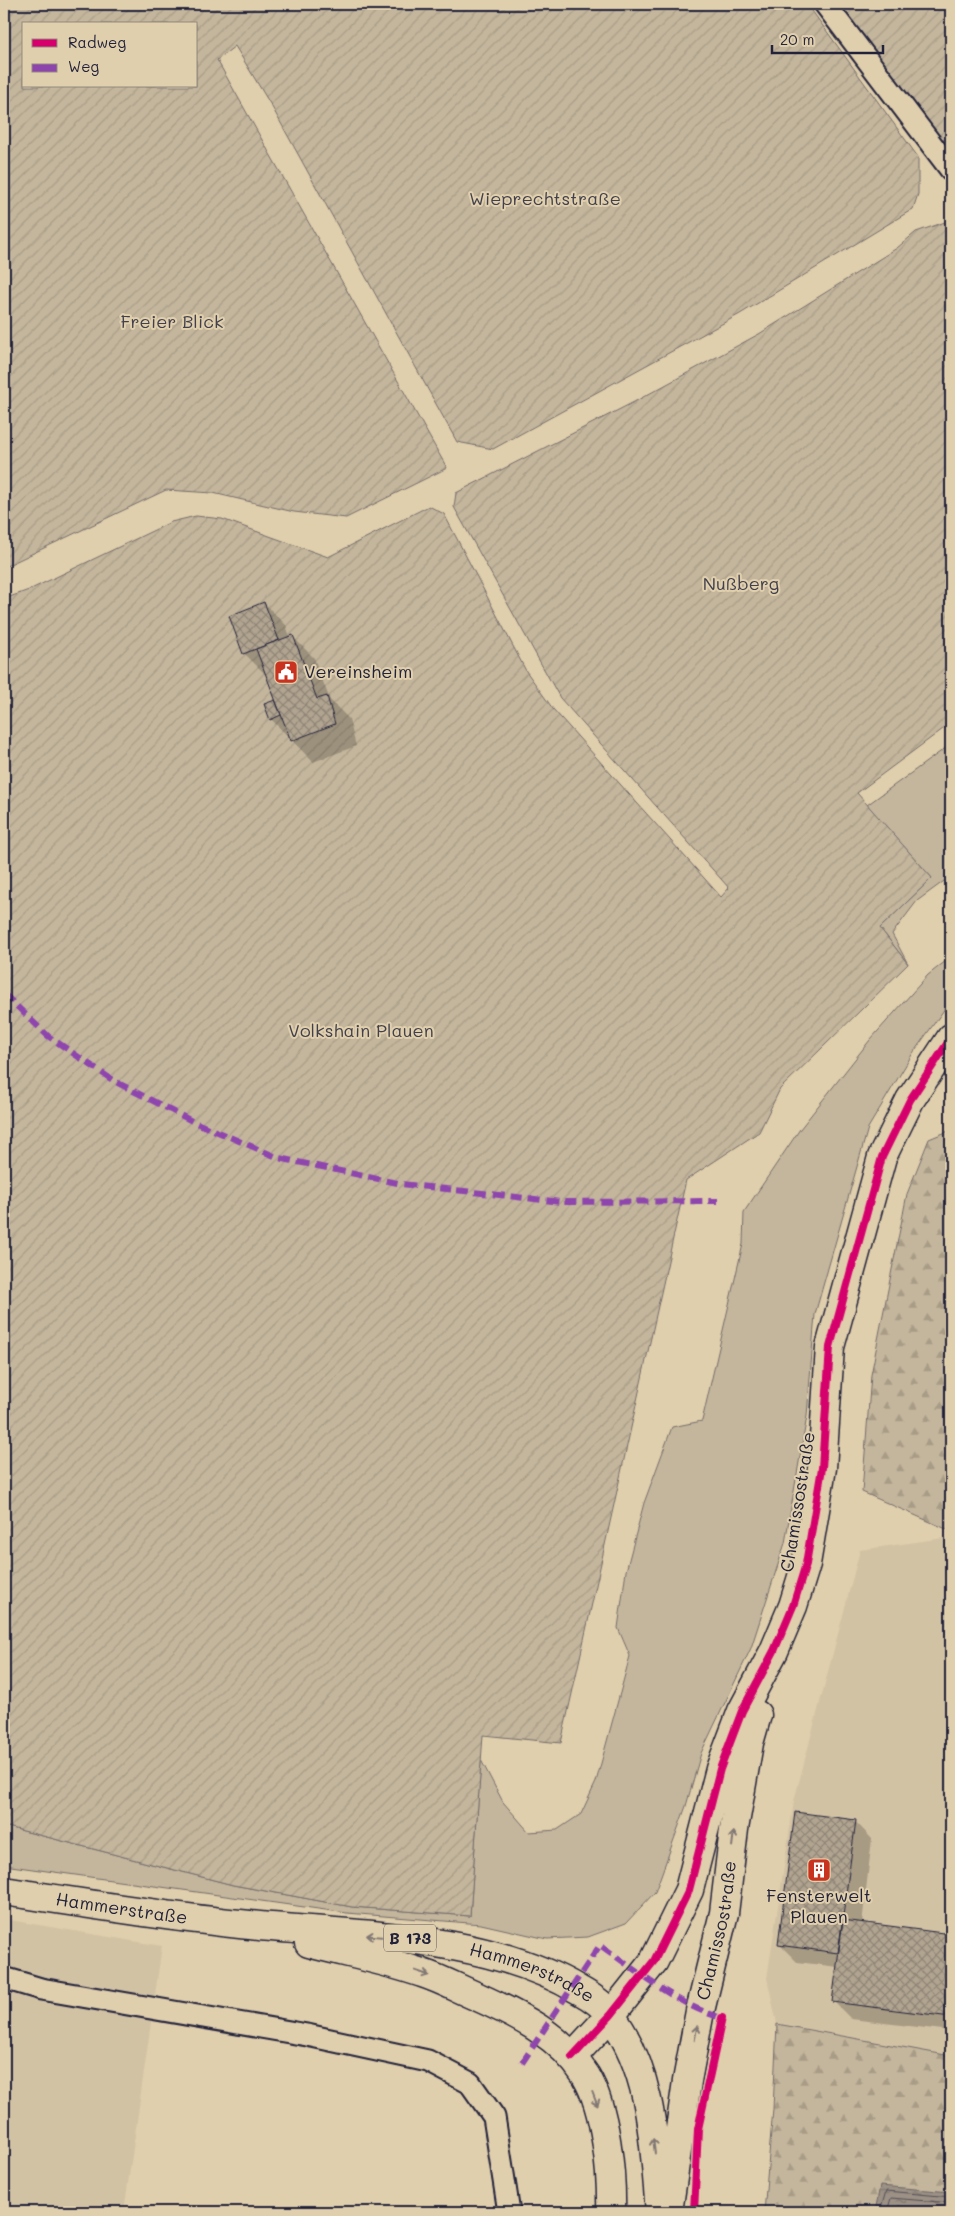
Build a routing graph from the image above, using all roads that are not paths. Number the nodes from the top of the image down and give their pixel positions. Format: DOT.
graph roads {
  1 [pos="825,4"];
  2 [pos="951,170"];
  3 [pos="951,1038"];
  4 [pos="774,1651"];
  5 [pos="4,1891"];
  6 [pos="240,1924"];
  7 [pos="4,1978"];
  8 [pos="611,2014"];
  9 [pos="572,2057"];
  10 [pos="509,2212"];
  11 [pos="611,2212"];
  12 [pos="660,2212"];
  13 [pos="668,2212"];
  1 -- 2 [label="lane"];
  3 -- 4 [label="street, Chamissostraße"];
  4 -- 8 [label="street, Chamissostraße"];
  13 -- 4 [label="street, Chamissostraße, one-way"];
  5 -- 6 [label="street, Hammerstraße / B 173"];
  8 -- 6 [label="street, Hammerstraße / B 173, one-way"];
  6 -- 9 [label="street, Hammerstraße / B 173, one-way"];
  7 -- 10 [label="lane"];
  8 -- 9 [label="street, Chamissostraße"];
  12 -- 8 [label="street, Hammerstraße / B 173, one-way"];
  9 -- 11 [label="street, Hammerstraße / B 173, one-way"];
}
